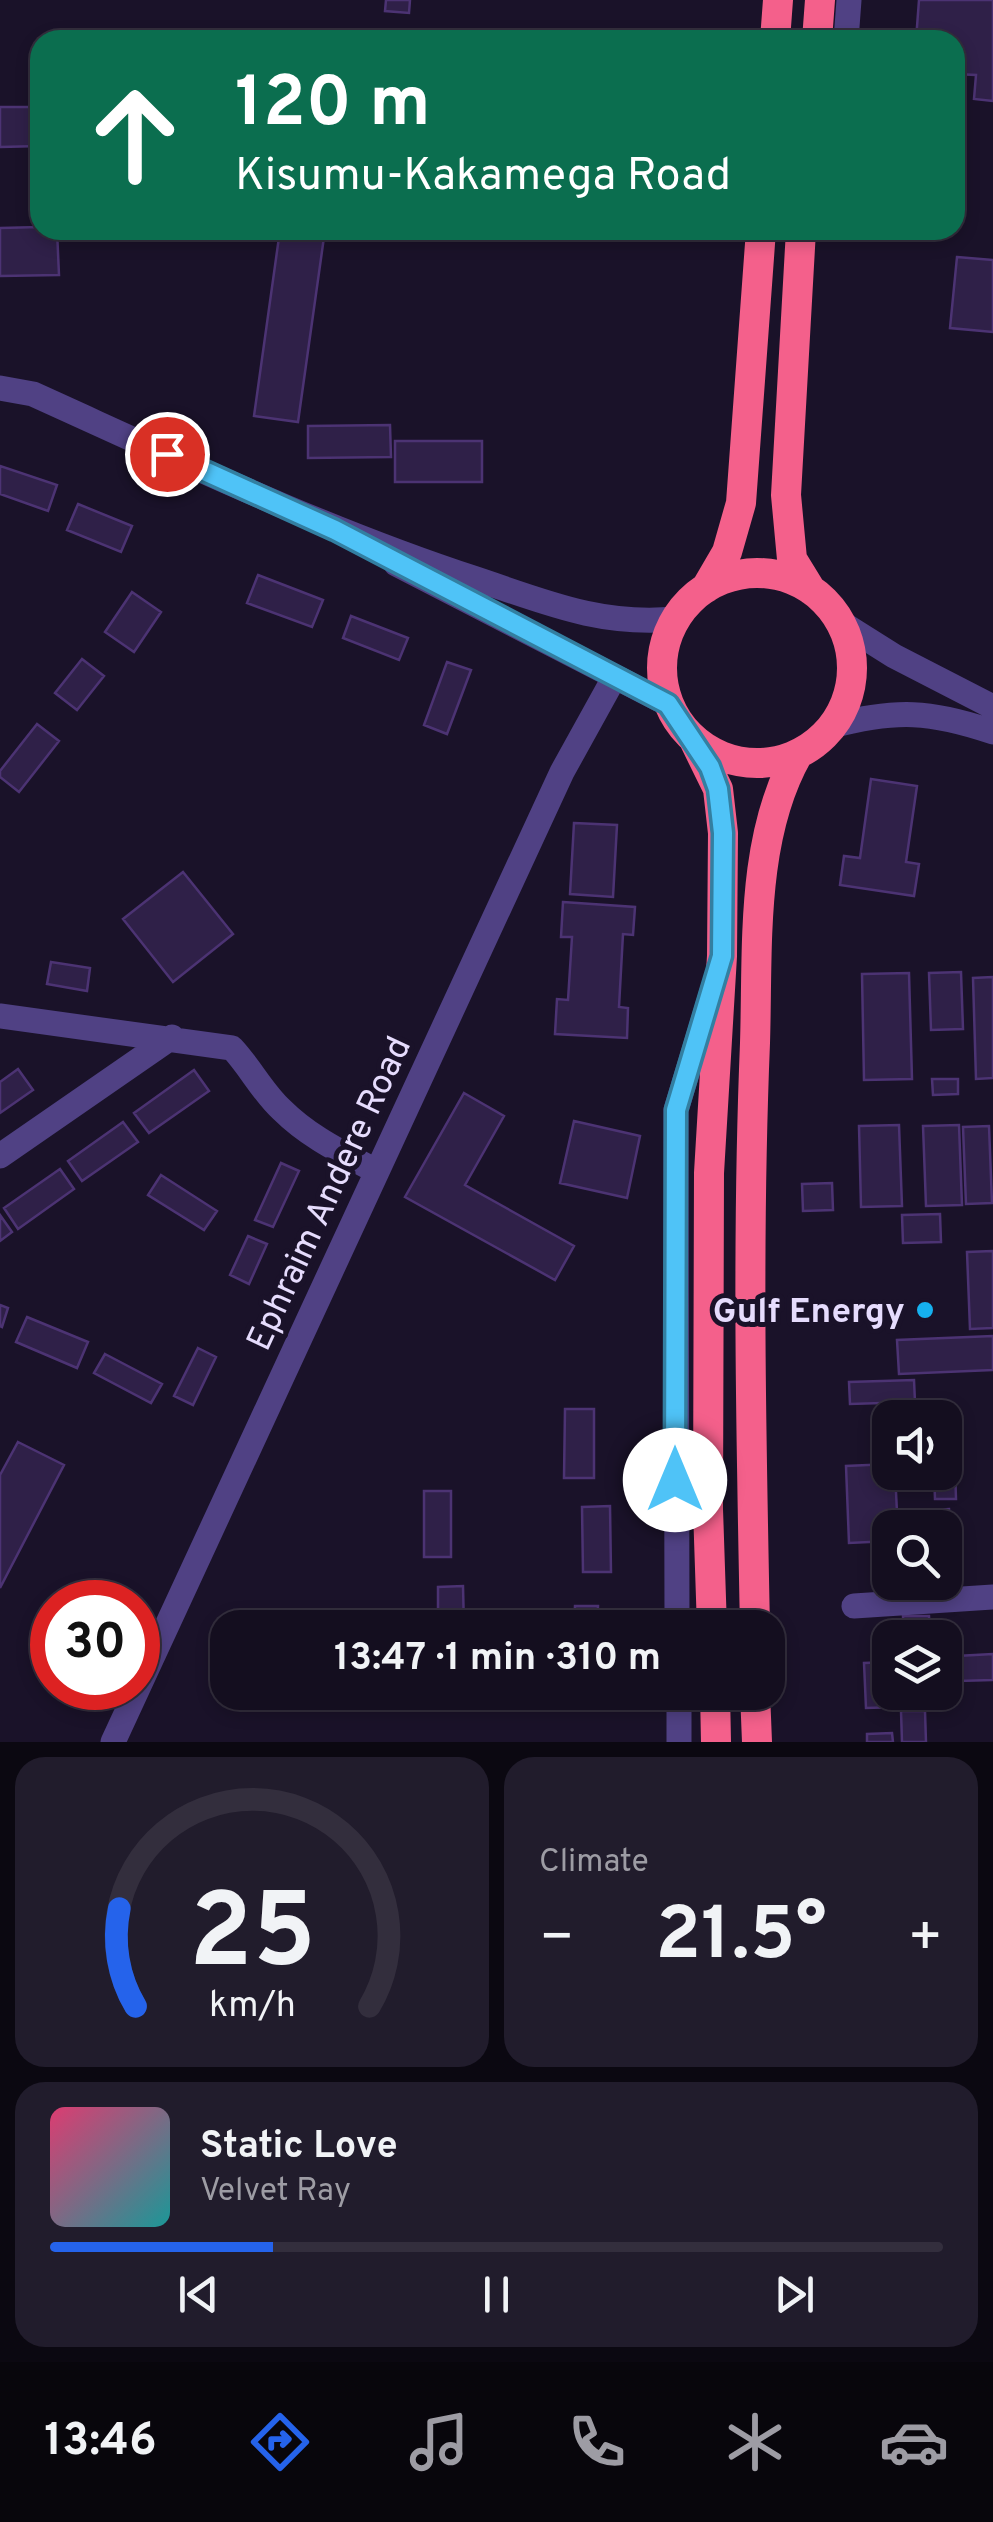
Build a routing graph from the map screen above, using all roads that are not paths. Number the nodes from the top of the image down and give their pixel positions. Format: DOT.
graph roads {
  1 [pos="778,0"];
  2 [pos="820,0"];
  3 [pos="850,0"];
  4 [pos="776,30"];
  5 [pos="818,30"];
  6 [pos="847,30"];
  7 [pos="759,240"];
  8 [pos="800,240"];
  9 [pos="0,388"];
  10 [pos="335,530"];
  11 [pos="706,588"];
  12 [pos="811,590"];
  13 [pos="675,619"];
  14 [pos="840,622"];
  15 [pos="614,678"];
  16 [pos="668,704"];
  17 [pos="993,706"];
  18 [pos="832,726"];
  19 [pos="993,732"];
  20 [pos="694,740"];
  21 [pos="798,754"];
  22 [pos="722,956"];
  23 [pos="0,1016"];
  24 [pos="172,1036"];
  25 [pos="0,1156"];
  26 [pos="376,1171"];
  27 [pos="993,1597"];
  28 [pos="854,1606"];
  29 [pos="677,1610"];
  30 [pos="711,1610"];
  31 [pos="754,1610"];
  32 [pos="678,1710"];
  33 [pos="715,1710"];
  34 [pos="756,1710"];
  35 [pos="113,1742"];
  36 [pos="679,1742"];
  37 [pos="716,1742"];
  38 [pos="757,1742"];
  1 -- 4 [label="highway"];
  2 -- 5 [label="highway"];
  3 -- 6 [label="street"];
  7 -- 11 [label="highway"];
  8 -- 12 [label="highway"];
  9 -- 10 [label="street"];
  10 -- 13 [label="street"];
  10 -- 15 [label="street"];
  11 -- 12 [label="highway"];
  11 -- 13 [label="highway"];
  12 -- 14 [label="highway"];
  13 -- 16 [label="highway"];
  14 -- 17 [label="street"];
  14 -- 18 [label="highway"];
  15 -- 16 [label="street"];
  15 -- 26 [label="street, Ephraim Andere Road"];
  16 -- 20 [label="highway"];
  18 -- 19 [label="street"];
  18 -- 21 [label="highway"];
  20 -- 21 [label="highway"];
  20 -- 22 [label="highway"];
  21 -- 31 [label="highway"];
  22 -- 29 [label="street"];
  22 -- 30 [label="highway"];
  23 -- 24 [label="street"];
  24 -- 25 [label="street"];
  24 -- 26 [label="street"];
  26 -- 35 [label="street, Ephraim Andere Road"];
  27 -- 28 [label="street"];
  32 -- 36 [label="street"];
  33 -- 37 [label="highway"];
  34 -- 38 [label="highway"];
}
